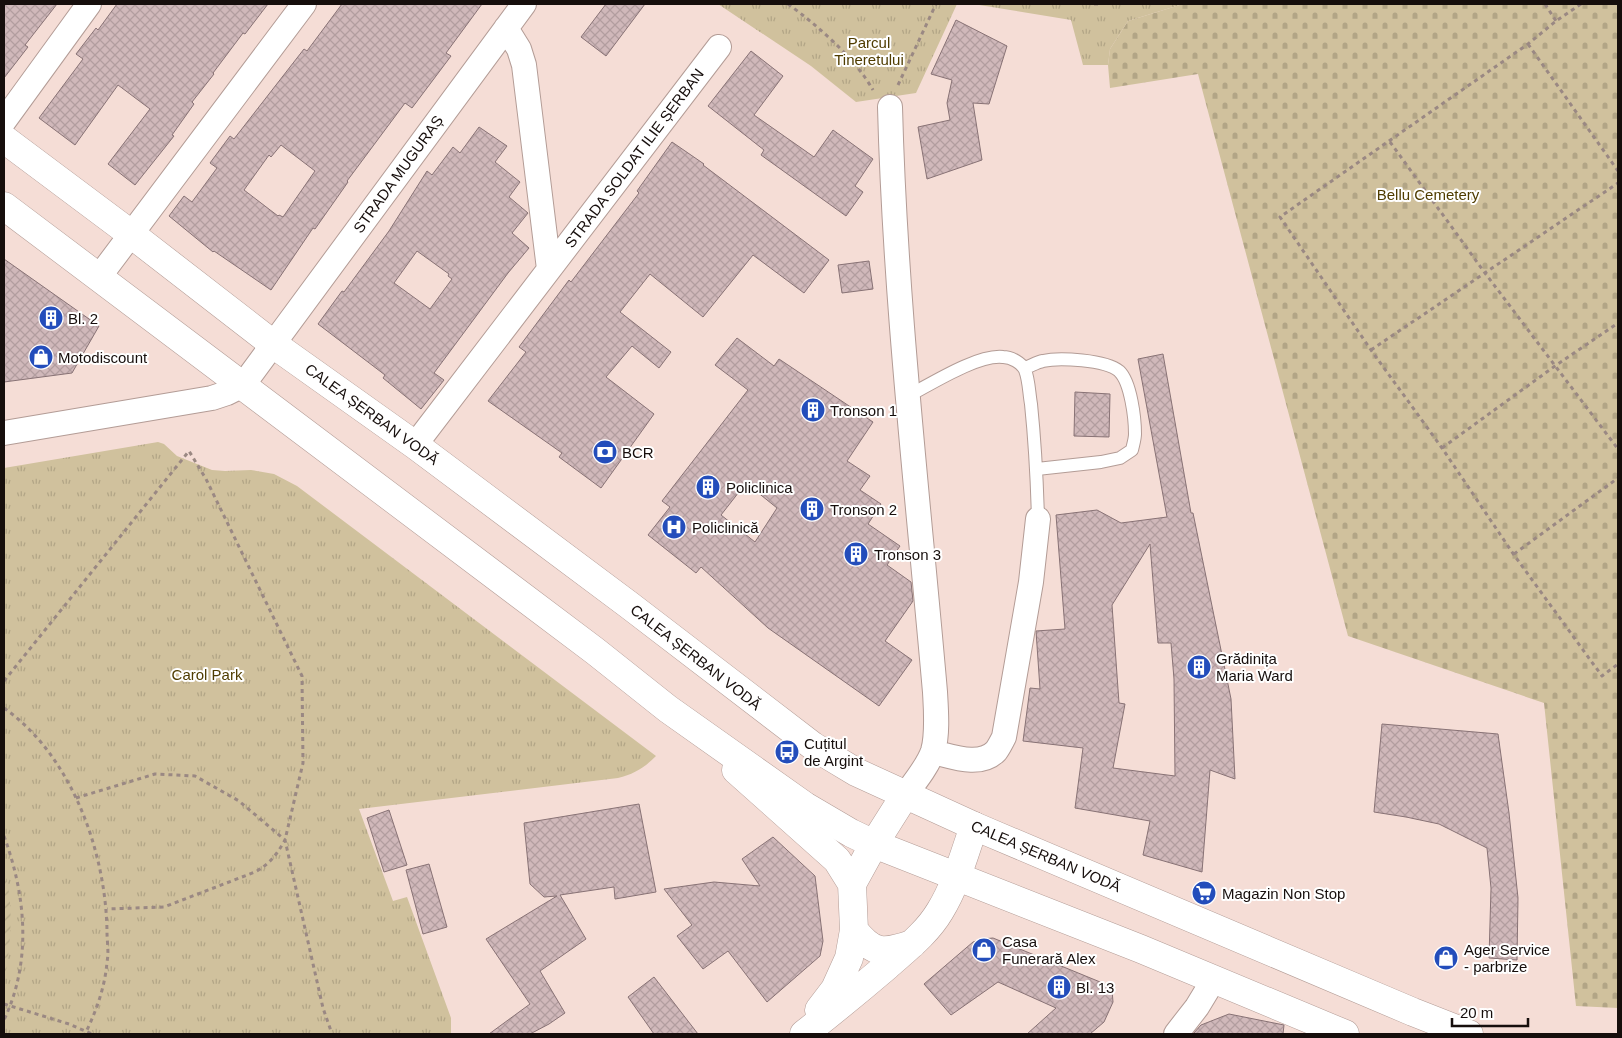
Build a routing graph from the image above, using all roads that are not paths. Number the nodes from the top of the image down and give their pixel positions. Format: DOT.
graph roads {
  1 [pos="89,4"];
  2 [pos="304,4"];
  3 [pos="524,4"];
  4 [pos="506,28"];
  5 [pos="719,47"];
  6 [pos="890,107"];
  7 [pos="4,121"];
  8 [pos="4,139"];
  9 [pos="4,206"];
  10 [pos="131,234"];
  11 [pos="549,269"];
  12 [pos="98,277"];
  13 [pos="273,344"];
  14 [pos="1025,368"];
  15 [pos="243,385"];
  16 [pos="908,396"];
  17 [pos="4,434"];
  18 [pos="415,445"];
  19 [pos="1037,469"];
  20 [pos="1038,519"];
  21 [pos="668,709"];
  22 [pos="933,752"];
  23 [pos="905,795"];
  24 [pos="974,826"];
  25 [pos="874,844"];
  26 [pos="956,877"];
  27 [pos="852,884"];
  28 [pos="854,930"];
  29 [pos="912,944"];
  30 [pos="1214,979"];
  31 [pos="798,1034"];
  32 [pos="804,1034"];
  33 [pos="1176,1034"];
  34 [pos="1345,1034"];
  35 [pos="1470,1034"];
  1 -- 7 [label="street"];
  2 -- 10 [label="street"];
  3 -- 4 [label="street, STRADA MUGURAȘ"];
  4 -- 11 [label="street, STRADA SOLDAT ILIE ȘERBAN"];
  4 -- 13 [label="street, STRADA MUGURAȘ"];
  5 -- 11 [label="street, STRADA SOLDAT ILIE ȘERBAN"];
  6 -- 16 [label="street"];
  8 -- 10 [label="main road, CALEA ȘERBAN VODĂ"];
  9 -- 12 [label="main road"];
  10 -- 12 [label="street"];
  10 -- 13 [label="main road, CALEA ȘERBAN VODĂ"];
  11 -- 18 [label="street, STRADA SOLDAT ILIE ȘERBAN"];
  12 -- 15 [label="main road"];
  13 -- 15 [label="street, STRADA MUGURAȘ"];
  13 -- 18 [label="main road, CALEA ȘERBAN VODĂ"];
  14 -- 16 [label="lane"];
  14 -- 19 [label="lane"];
  14 -- 19 [label="lane"];
  15 -- 17 [label="street"];
  15 -- 21 [label="main road"];
  16 -- 22 [label="street"];
  18 -- 23 [label="main road, CALEA ȘERBAN VODĂ"];
  19 -- 20 [label="lane"];
  20 -- 22 [label="street"];
  21 -- 25 [label="main road"];
  21 -- 27 [label="main road"];
  22 -- 23 [label="street"];
  23 -- 24 [label="main road, CALEA ȘERBAN VODĂ"];
  23 -- 25 [label="main road"];
  24 -- 26 [label="main road"];
  24 -- 35 [label="main road, CALEA ȘERBAN VODĂ"];
  25 -- 26 [label="main road"];
  25 -- 27 [label="main road"];
  26 -- 29 [label="main road"];
  26 -- 30 [label="main road"];
  27 -- 28 [label="main road"];
  28 -- 29 [label="main road"];
  28 -- 31 [label="main road"];
  29 -- 32 [label="main road"];
  30 -- 33 [label="street"];
  30 -- 34 [label="main road"];
}
